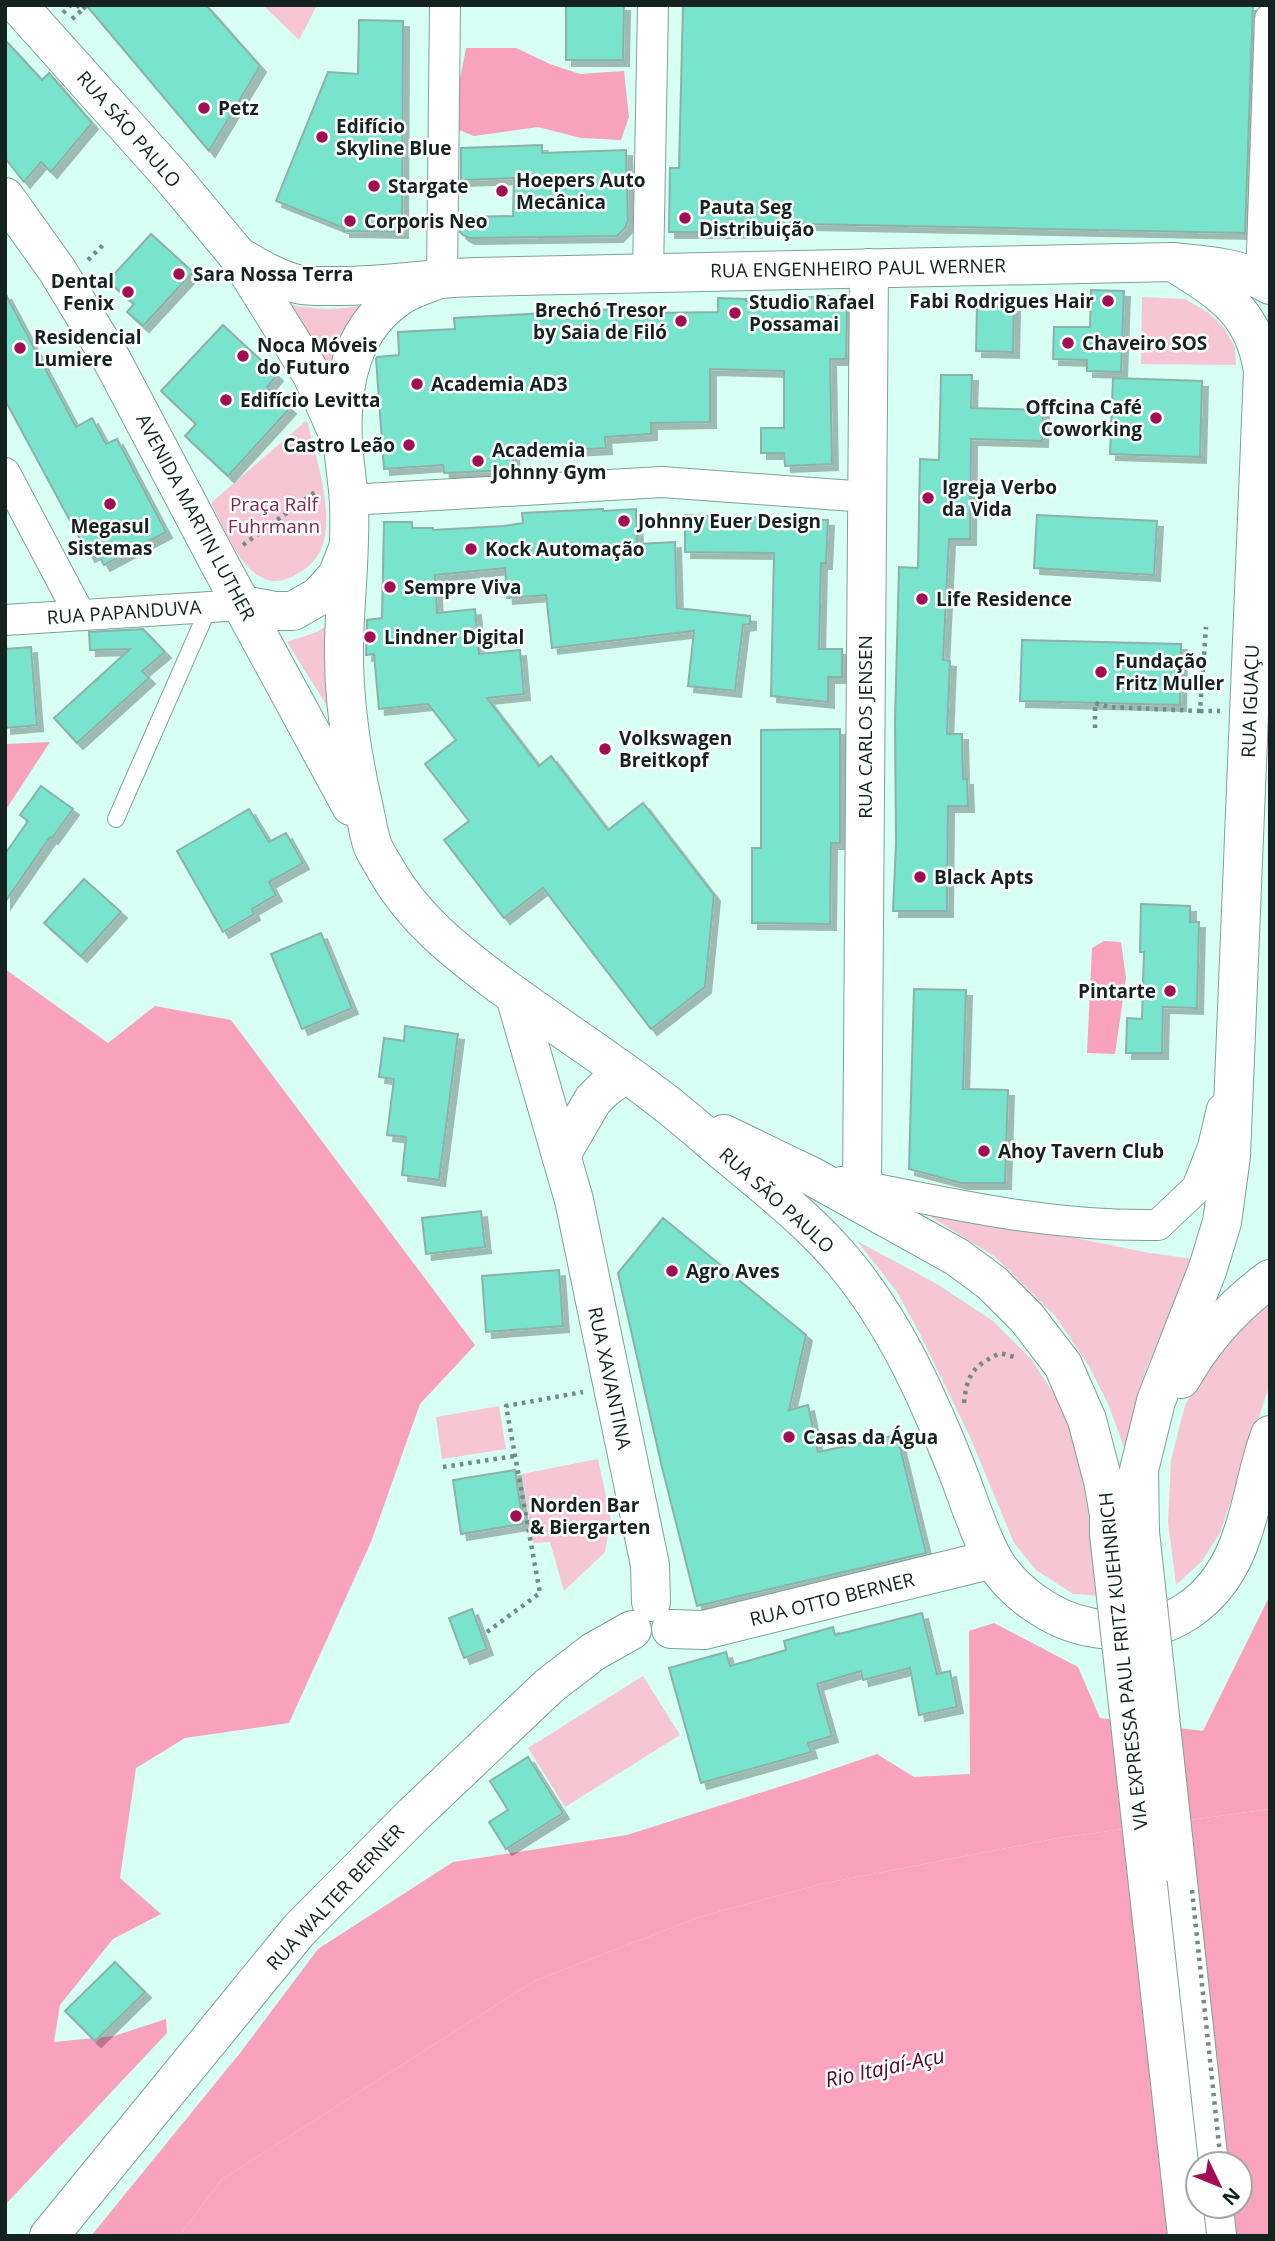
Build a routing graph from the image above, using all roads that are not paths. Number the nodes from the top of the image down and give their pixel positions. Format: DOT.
graph roads {
  1 [pos="18,5"];
  2 [pos="446,5"];
  3 [pos="653,5"];
  4 [pos="1270,19"];
  5 [pos="5,197"];
  6 [pos="237,256"];
  7 [pos="1173,262"];
  8 [pos="869,268"];
  9 [pos="648,273"];
  10 [pos="442,278"];
  11 [pos="1266,282"];
  12 [pos="346,471"];
  13 [pos="5,472"];
  14 [pos="867,498"];
  15 [pos="350,543"];
  16 [pos="226,606"];
  17 [pos="80,615"];
  18 [pos="5,620"];
  19 [pos="116,819"];
  20 [pos="373,846"];
  21 [pos="515,996"];
  22 [pos="1236,1053"];
  23 [pos="625,1074"];
  24 [pos="664,1101"];
  25 [pos="561,1155"];
  26 [pos="813,1177"];
  27 [pos="862,1186"];
  28 [pos="1270,1279"];
  29 [pos="1270,1435"];
  30 [pos="1139,1470"];
  31 [pos="1125,1533"];
  32 [pos="993,1559"];
  33 [pos="651,1620"];
  34 [pos="1207,2150"];
  35 [pos="49,2236"];
  36 [pos="1187,2236"];
  1 -- 6 [label="main road, RUA SÃO PAULO"];
  2 -- 10 [label="street"];
  3 -- 9 [label="street"];
  4 -- 11 [label="street"];
  5 -- 16 [label="main road, AVENIDA MARTIN LUTHER"];
  6 -- 10 [label="main road, RUA SÃO PAULO"];
  6 -- 12 [label="main road, RUA SÃO PAULO"];
  7 -- 8 [label="main road, RUA ENGENHEIRO PAUL WERNER"];
  7 -- 11 [label="main road, RUA ENGENHEIRO PAUL WERNER"];
  7 -- 22 [label="main road, RUA IGUAÇU"];
  8 -- 9 [label="main road, RUA ENGENHEIRO PAUL WERNER"];
  8 -- 14 [label="main road, RUA CARLOS JENSEN"];
  9 -- 10 [label="main road, RUA ENGENHEIRO PAUL WERNER"];
  10 -- 12 [label="main road, RUA SÃO PAULO"];
  12 -- 14 [label="street"];
  12 -- 15 [label="main road, RUA SÃO PAULO"];
  13 -- 17 [label="street"];
  14 -- 27 [label="main road, RUA CARLOS JENSEN"];
  15 -- 16 [label="main road, RUA SÃO PAULO"];
  15 -- 20 [label="main road, RUA SÃO PAULO"];
  16 -- 17 [label="street, RUA PAPANDUVA"];
  16 -- 19 [label="lane"];
  16 -- 20 [label="main road, AVENIDA MARTIN LUTHER"];
  17 -- 18 [label="street, RUA PAPANDUVA"];
  20 -- 21 [label="main road, RUA SÃO PAULO"];
  21 -- 23 [label="main road, RUA SÃO PAULO"];
  21 -- 25 [label="main road, RUA XAVANTINA"];
  22 -- 27 [label="street"];
  22 -- 30 [label="main road, VIA EXPRESSA PAUL FRITZ KUEHNRICH"];
  23 -- 24 [label="main road, RUA SÃO PAULO"];
  23 -- 25 [label="main road"];
  24 -- 26 [label="main road, VIA EXPRESSA PAUL FRITZ KUEHNRICH"];
  24 -- 32 [label="main road, RUA SÃO PAULO"];
  25 -- 33 [label="main road, RUA XAVANTINA"];
  26 -- 27 [label="street"];
  26 -- 31 [label="main road, VIA EXPRESSA PAUL FRITZ KUEHNRICH"];
  28 -- 30 [label="main road"];
  29 -- 32 [label="main road, RUA SÃO PAULO"];
  30 -- 31 [label="main road, VIA EXPRESSA PAUL FRITZ KUEHNRICH"];
  31 -- 34 [label="main road, VIA EXPRESSA PAUL FRITZ KUEHNRICH, bridge"];
  31 -- 36 [label="main road, VIA EXPRESSA PAUL FRITZ KUEHNRICH, bridge"];
  32 -- 33 [label="main road, RUA OTTO BERNER"];
  33 -- 35 [label="main road, RUA WALTER BERNER"];
}
